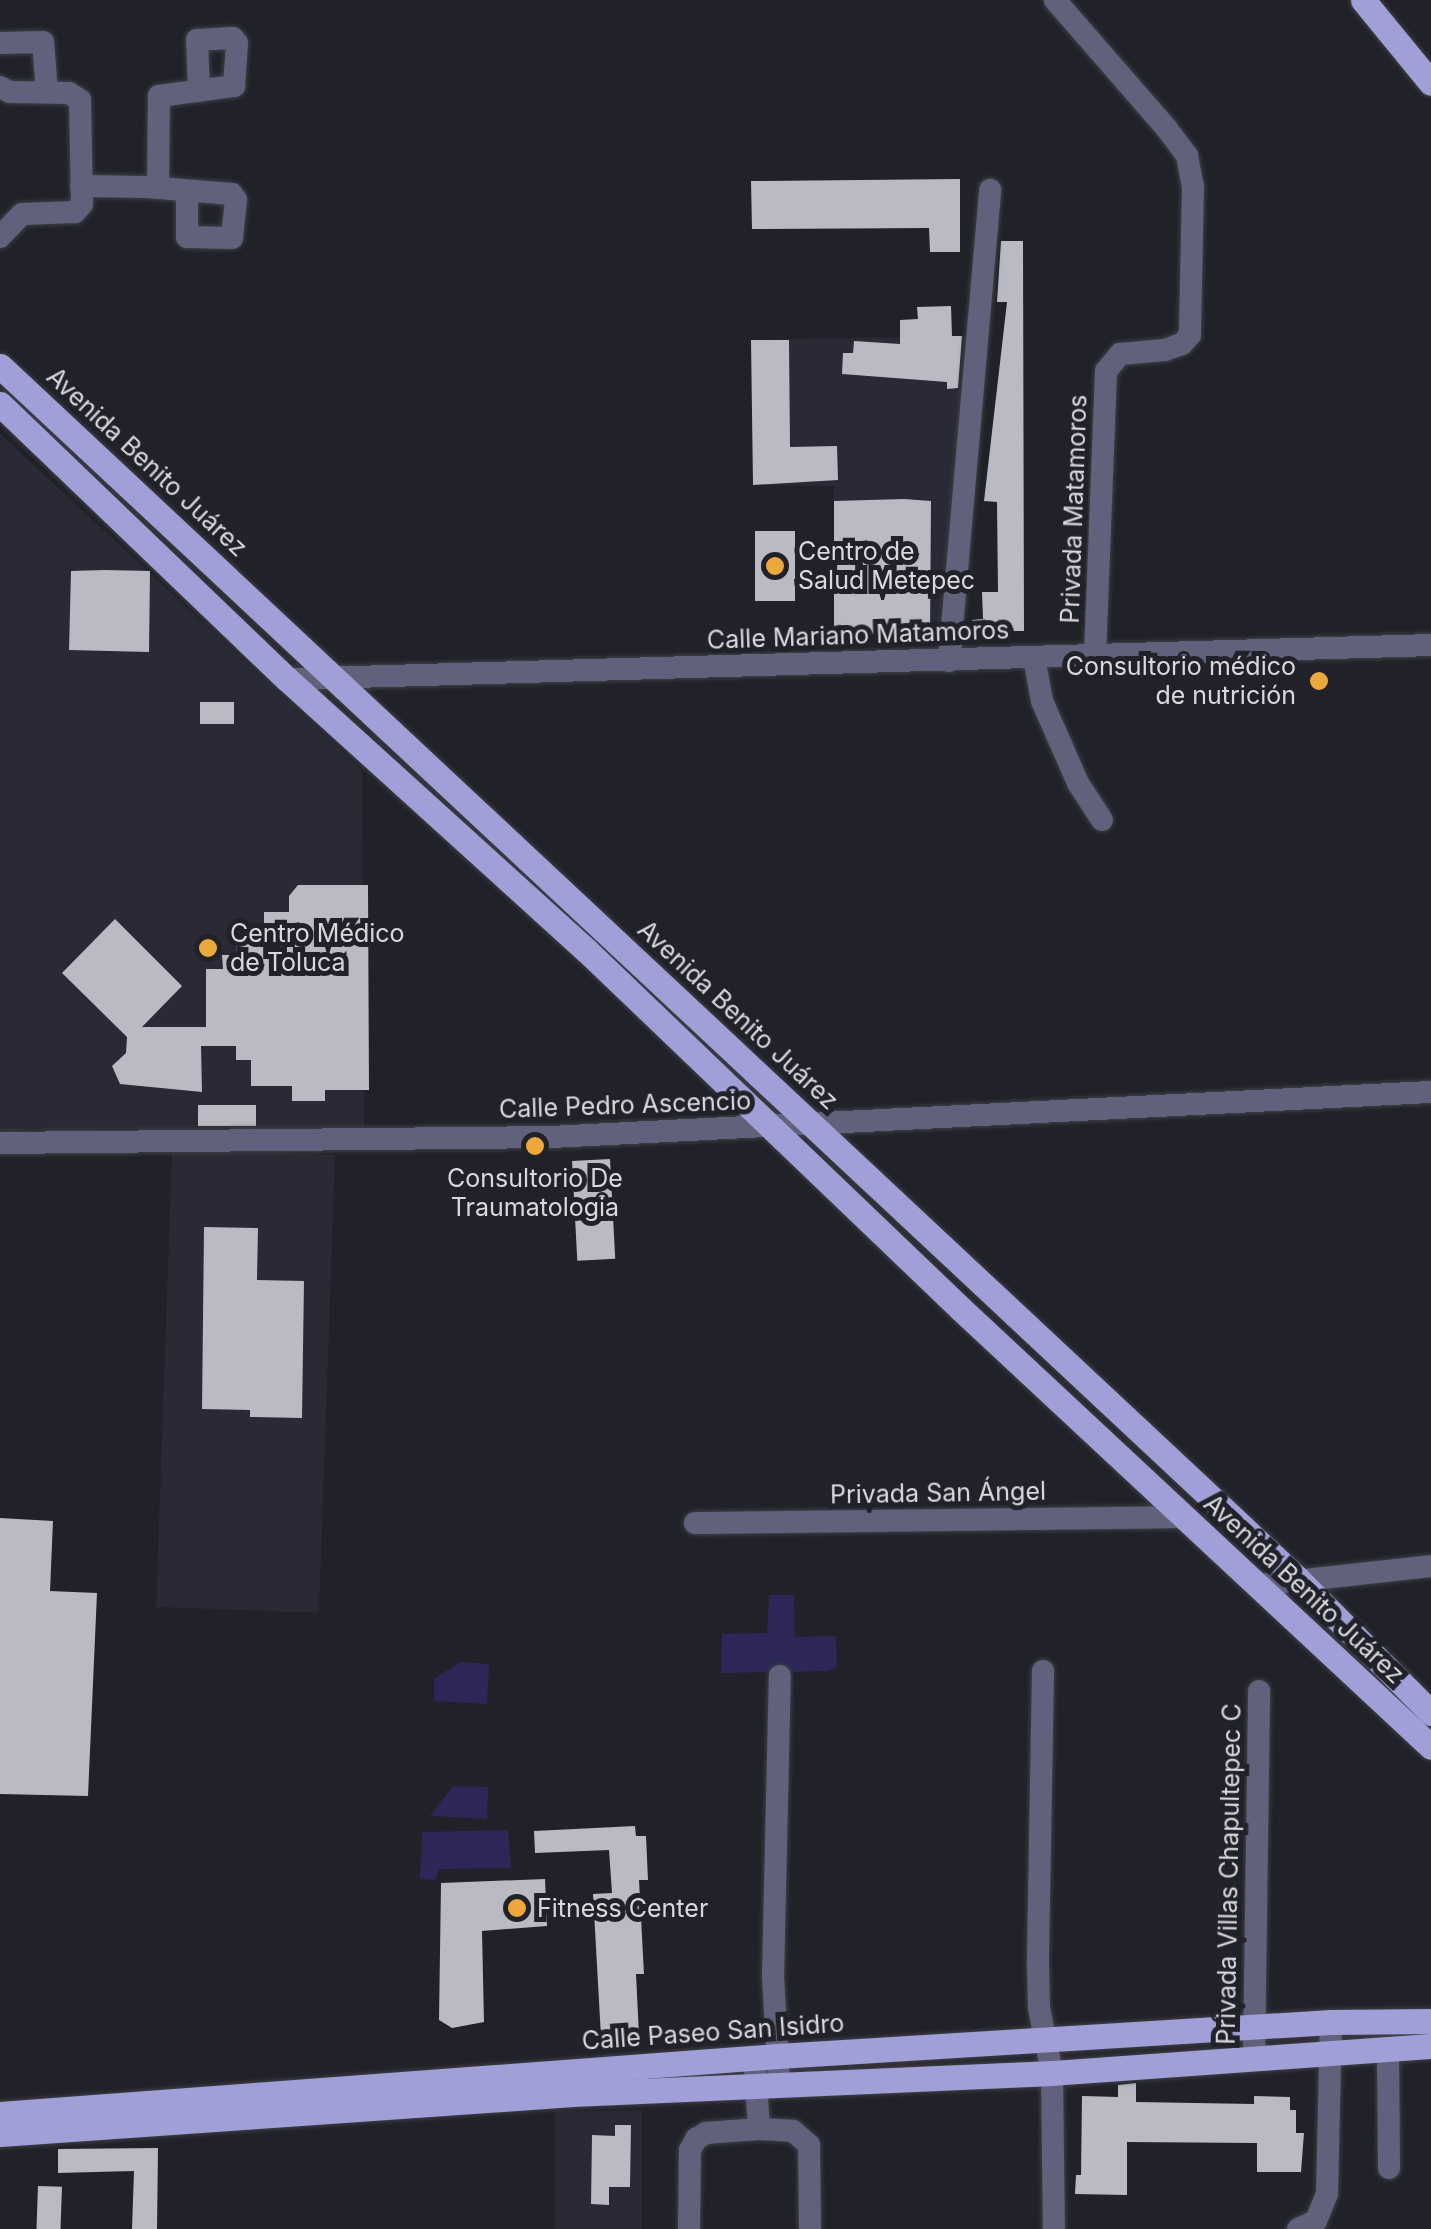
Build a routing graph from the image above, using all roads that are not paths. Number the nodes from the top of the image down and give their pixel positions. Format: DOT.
graph roads {
  1 [pos="1055,0"];
  2 [pos="1363,0"];
  3 [pos="0,43"];
  4 [pos="1431,84"];
  5 [pos="0,87"];
  6 [pos="199,91"];
  7 [pos="48,92"];
  8 [pos="81,186"];
  9 [pos="158,188"];
  10 [pos="990,190"];
  11 [pos="188,192"];
  12 [pos="0,237"];
  13 [pos="0,366"];
  14 [pos="0,404"];
  15 [pos="1431,645"];
  16 [pos="1095,656"];
  17 [pos="1034,658"];
  18 [pos="950,661"];
  19 [pos="333,676"];
  20 [pos="287,679"];
  21 [pos="1102,820"];
  22 [pos="1431,1092"];
  23 [pos="808,1122"];
  24 [pos="771,1126"];
  25 [pos="0,1143"];
  26 [pos="1182,1517"];
  27 [pos="695,1524"];
  28 [pos="1431,1554"];
  29 [pos="1431,1566"];
  30 [pos="1298,1579"];
  31 [pos="1258,1585"];
  32 [pos="1043,1672"];
  33 [pos="780,1676"];
  34 [pos="1259,1691"];
  35 [pos="1431,1713"];
  36 [pos="1431,1748"];
  37 [pos="1431,2021"];
  38 [pos="1331,2022"];
  39 [pos="1254,2027"];
  40 [pos="1045,2040"];
  41 [pos="1431,2046"];
  42 [pos="916,2049"];
  43 [pos="1388,2050"];
  44 [pos="1331,2054"];
  45 [pos="766,2057"];
  46 [pos="1254,2057"];
  47 [pos="1052,2072"];
  48 [pos="917,2078"];
  49 [pos="768,2084"];
  50 [pos="0,2114"];
  51 [pos="760,2129"];
  52 [pos="0,2134"];
  53 [pos="1389,2168"];
  54 [pos="689,2229"];
  55 [pos="810,2229"];
  56 [pos="1054,2229"];
  57 [pos="1298,2229"];
  1 -- 16 [label="street, Privada Matamoros"];
  2 -- 4 [label="main road"];
  3 -- 7 [label="street"];
  5 -- 7 [label="street"];
  6 -- 9 [label="street"];
  7 -- 8 [label="street"];
  8 -- 9 [label="street"];
  8 -- 12 [label="street"];
  9 -- 11 [label="street"];
  10 -- 18 [label="street"];
  13 -- 19 [label="main road, Avenida Benito Juárez"];
  14 -- 20 [label="main road, Avenida Benito Juárez"];
  15 -- 16 [label="street, Calle Mariano Matamoros"];
  16 -- 17 [label="street, Calle Mariano Matamoros"];
  17 -- 18 [label="street, Calle Mariano Matamoros"];
  17 -- 21 [label="street"];
  18 -- 19 [label="street, Calle Mariano Matamoros"];
  19 -- 20 [label="street, Calle Mariano Matamoros"];
  19 -- 23 [label="main road, Avenida Benito Juárez"];
  20 -- 24 [label="main road, Avenida Benito Juárez"];
  22 -- 23 [label="street, Calle Pedro Ascencio"];
  23 -- 24 [label="street, Calle Pedro Ascencio"];
  23 -- 30 [label="main road, Avenida Benito Juárez"];
  24 -- 25 [label="street, Calle Pedro Ascencio"];
  24 -- 26 [label="main road, Avenida Benito Juárez"];
  26 -- 27 [label="street, Privada San Ángel"];
  26 -- 31 [label="main road, Avenida Benito Juárez"];
  28 -- 29 [label="street"];
  29 -- 30 [label="street"];
  30 -- 31 [label="street"];
  30 -- 35 [label="main road, Avenida Benito Juárez"];
  31 -- 36 [label="main road, Avenida Benito Juárez"];
  32 -- 40 [label="street"];
  33 -- 45 [label="street"];
  34 -- 39 [label="street, Privada Villas Chapultepec C"];
  37 -- 38 [label="main road, Calle Paseo San Isidro"];
  38 -- 39 [label="main road, Calle Paseo San Isidro"];
  38 -- 44 [label="street"];
  39 -- 40 [label="main road, Calle Paseo San Isidro"];
  39 -- 46 [label="street, Privada Villas Chapultepec C"];
  40 -- 42 [label="main road, Calle Paseo San Isidro"];
  40 -- 47 [label="street"];
  41 -- 43 [label="main road, Calle Paseo San Isidro"];
  42 -- 45 [label="main road, Calle Paseo San Isidro"];
  42 -- 48 [label="main road"];
  43 -- 44 [label="main road, Calle Paseo San Isidro"];
  43 -- 53 [label="street"];
  44 -- 46 [label="main road, Calle Paseo San Isidro"];
  44 -- 57 [label="street"];
  45 -- 49 [label="street"];
  45 -- 50 [label="main road, Calle Paseo San Isidro"];
  46 -- 47 [label="main road, Calle Paseo San Isidro"];
  47 -- 48 [label="main road, Calle Paseo San Isidro"];
  47 -- 56 [label="street"];
  48 -- 49 [label="main road, Calle Paseo San Isidro"];
  49 -- 51 [label="street"];
  49 -- 52 [label="main road, Calle Paseo San Isidro"];
  51 -- 54 [label="street"];
  51 -- 55 [label="street"];
}
